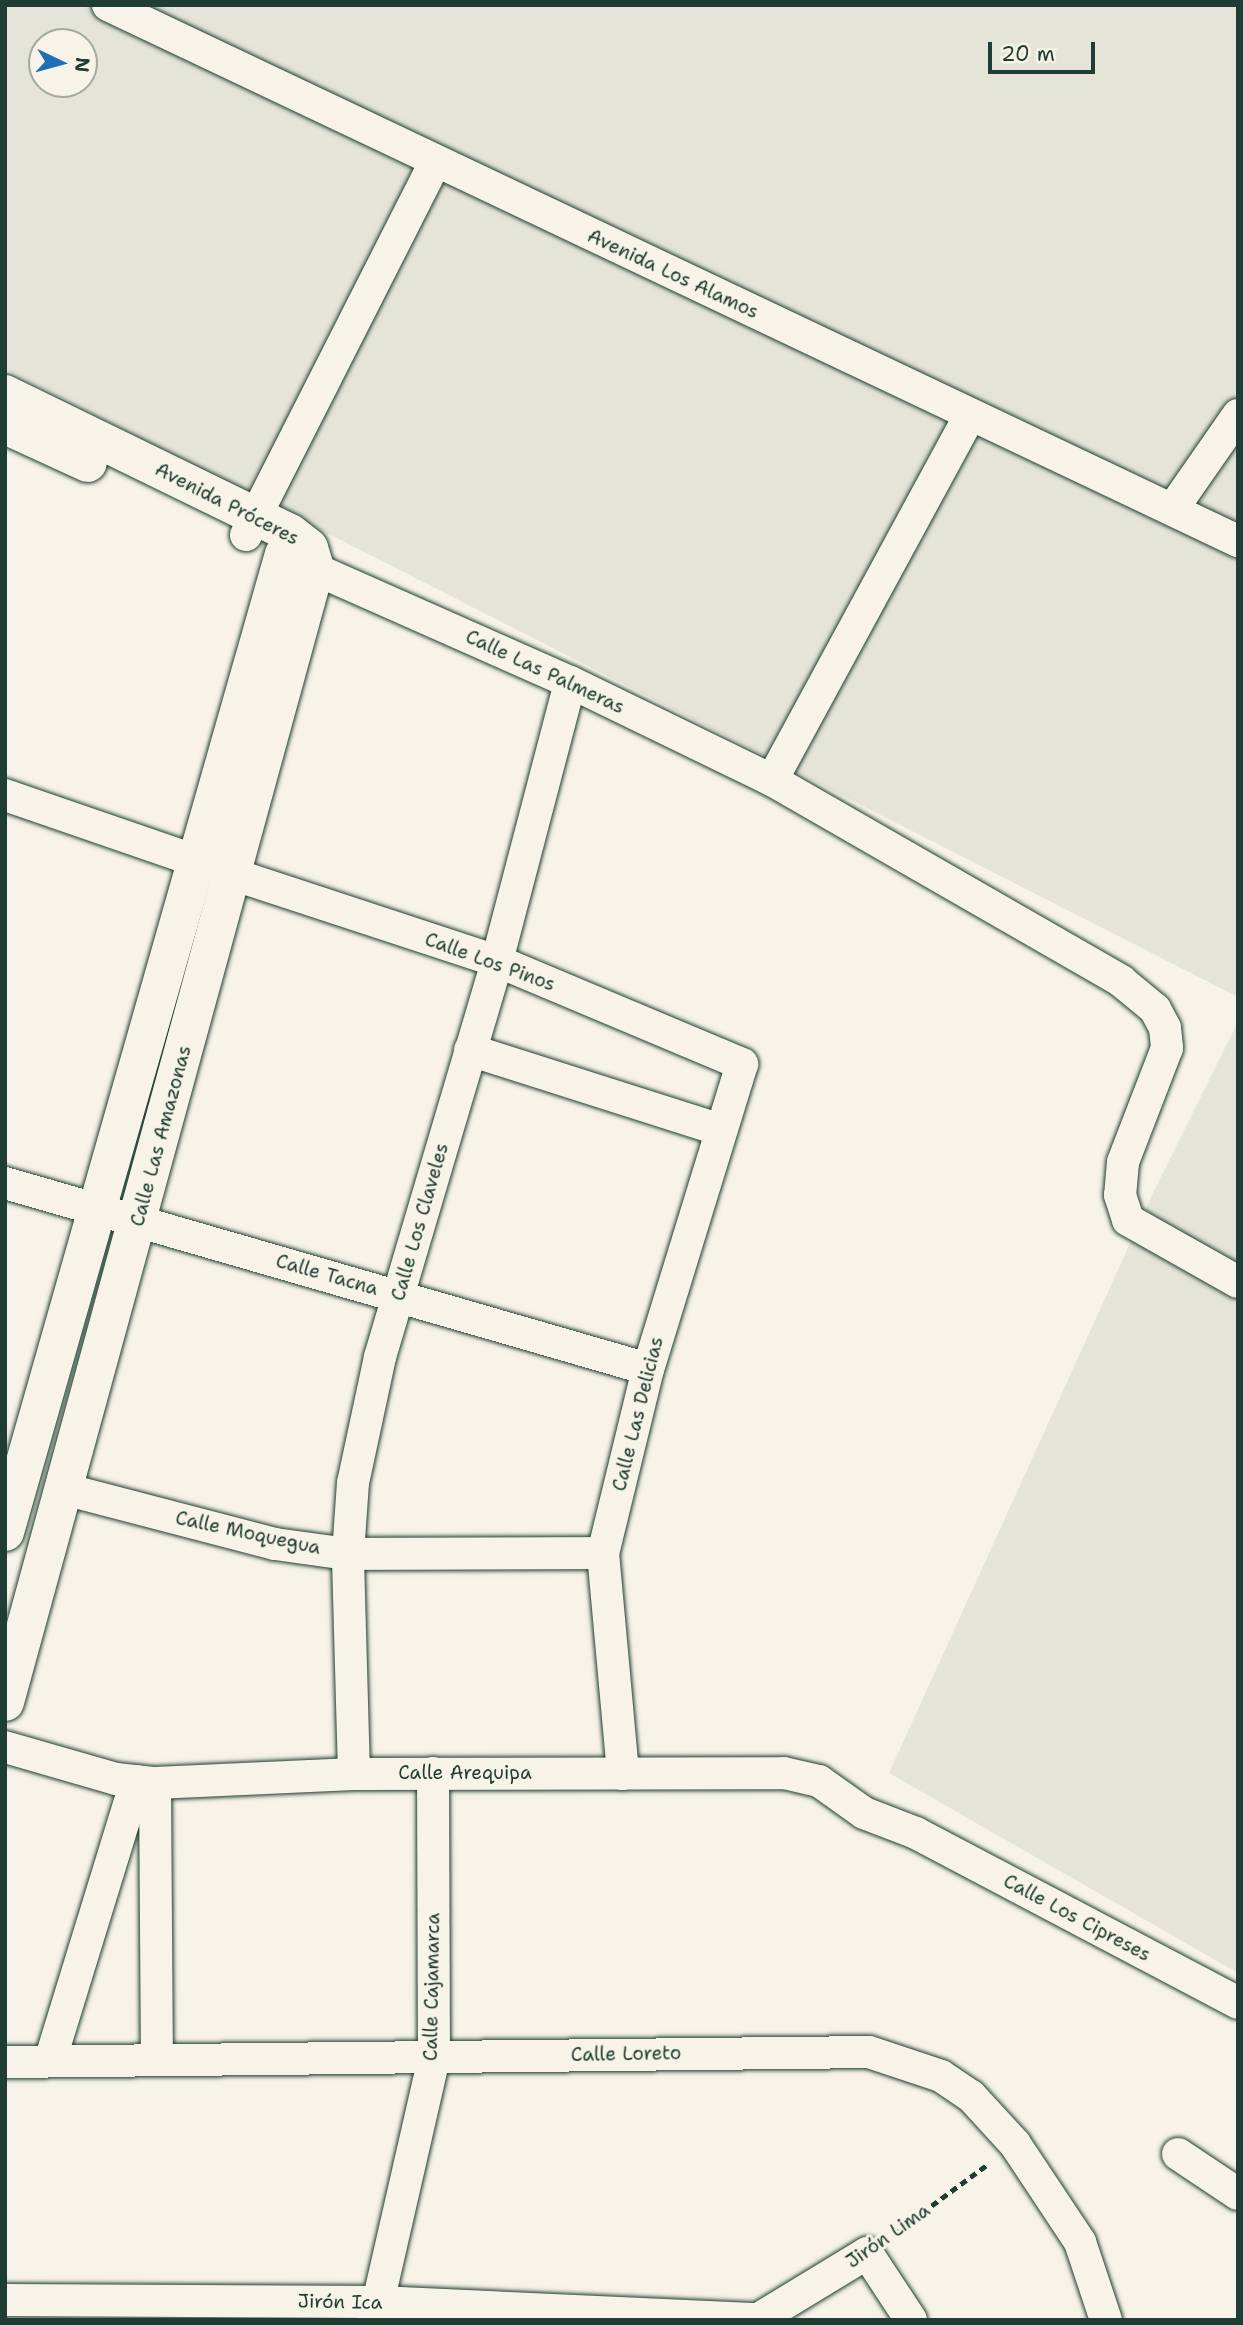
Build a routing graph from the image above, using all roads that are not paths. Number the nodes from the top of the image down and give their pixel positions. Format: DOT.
graph roads {
  1 [pos="108,5"];
  2 [pos="436,161"];
  3 [pos="5,394"];
  4 [pos="970,415"];
  5 [pos="1238,415"];
  6 [pos="5,425"];
  7 [pos="1174,508"];
  8 [pos="251,526"];
  9 [pos="1238,541"];
  10 [pos="300,562"];
  11 [pos="570,682"];
  12 [pos="772,780"];
  13 [pos="5,795"];
  14 [pos="197,861"];
  15 [pos="232,874"];
  16 [pos="496,961"];
  17 [pos="470,1050"];
  18 [pos="742,1063"];
  19 [pos="721,1130"];
  20 [pos="5,1183"];
  21 [pos="98,1208"];
  22 [pos="138,1220"];
  23 [pos="1238,1282"];
  24 [pos="398,1296"];
  25 [pos="648,1369"];
  26 [pos="13,1474"];
  27 [pos="64,1489"];
  28 [pos="5,1532"];
  29 [pos="603,1553"];
  30 [pos="348,1554"];
  31 [pos="5,1702"];
  32 [pos="5,1747"];
  33 [pos="433,1773"];
  34 [pos="623,1773"];
  35 [pos="354,1774"];
  36 [pos="145,1782"];
  37 [pos="916,1833"];
  38 [pos="1238,2003"];
  39 [pos="434,2057"];
  40 [pos="157,2060"];
  41 [pos="50,2061"];
  42 [pos="5,2062"];
  43 [pos="1178,2154"];
  44 [pos="1238,2194"];
  45 [pos="5,2300"];
  46 [pos="122,2310"];
  47 [pos="376,2311"];
  48 [pos="758,2319"];
  49 [pos="911,2320"];
  50 [pos="1106,2320"];
  1 -- 2 [label="street, Avenida Los Alamos"];
  2 -- 4 [label="street, Avenida Los Alamos"];
  2 -- 8 [label="street"];
  3 -- 8 [label="street, Avenida Próceres"];
  4 -- 7 [label="street, Avenida Los Alamos"];
  4 -- 12 [label="street"];
  5 -- 7 [label="street"];
  6 -- 8 [label="street, Avenida Próceres"];
  7 -- 9 [label="street, Avenida Los Alamos"];
  8 -- 10 [label="street, Avenida Próceres"];
  10 -- 11 [label="street, Calle Las Palmeras"];
  10 -- 14 [label="street, Calle Las Amazonas"];
  10 -- 15 [label="street, Calle Las Amazonas"];
  11 -- 12 [label="street, Calle Las Palmeras"];
  11 -- 16 [label="street, Calle Los Claveles"];
  12 -- 23 [label="street, Calle Las Palmeras"];
  13 -- 14 [label="street"];
  14 -- 21 [label="street, Calle Las Amazonas"];
  15 -- 16 [label="street, Calle Los Pinos"];
  15 -- 22 [label="street, Calle Las Amazonas"];
  16 -- 17 [label="street, Calle Los Claveles"];
  16 -- 18 [label="street, Calle Los Pinos"];
  17 -- 19 [label="street"];
  17 -- 24 [label="street, Calle Los Claveles"];
  18 -- 19 [label="street, Calle Las Delicias"];
  19 -- 25 [label="street, Calle Las Delicias"];
  20 -- 21 [label="street, Calle Tacna"];
  21 -- 22 [label="street, Calle Tacna"];
  21 -- 26 [label="street, Calle Las Amazonas"];
  22 -- 24 [label="street, Calle Tacna"];
  22 -- 27 [label="street, Calle Las Amazonas"];
  24 -- 25 [label="street, Calle Tacna"];
  24 -- 30 [label="street, Calle Los Claveles"];
  25 -- 29 [label="street, Calle Las Delicias"];
  26 -- 28 [label="street, Calle Las Amazonas"];
  27 -- 30 [label="street, Calle Moquegua"];
  27 -- 31 [label="street, Calle Las Amazonas"];
  29 -- 30 [label="street, Calle Moquegua"];
  29 -- 34 [label="street, Calle Las Delicias"];
  30 -- 35 [label="street, Calle Los Claveles"];
  32 -- 36 [label="street, Calle Arequipa"];
  33 -- 34 [label="street, Calle Arequipa"];
  33 -- 35 [label="street, Calle Arequipa"];
  33 -- 39 [label="street, Calle Cajamarca"];
  34 -- 37 [label="street, Calle Arequipa"];
  35 -- 36 [label="street, Calle Arequipa"];
  36 -- 40 [label="street"];
  36 -- 41 [label="street"];
  37 -- 38 [label="street, Calle Los Cipreses"];
  39 -- 40 [label="street, Calle Loreto"];
  39 -- 47 [label="street, Calle Cajamarca"];
  39 -- 50 [label="street, Calle Loreto"];
  40 -- 41 [label="street, Calle Loreto"];
  41 -- 42 [label="street, Calle Loreto"];
  43 -- 44 [label="street"];
  45 -- 46 [label="street, Jirón Ica"];
  46 -- 47 [label="street, Jirón Ica"];
  47 -- 48 [label="street, Jirón Ica"];
  48 -- 49 [label="street, Jirón Lima"];
}
